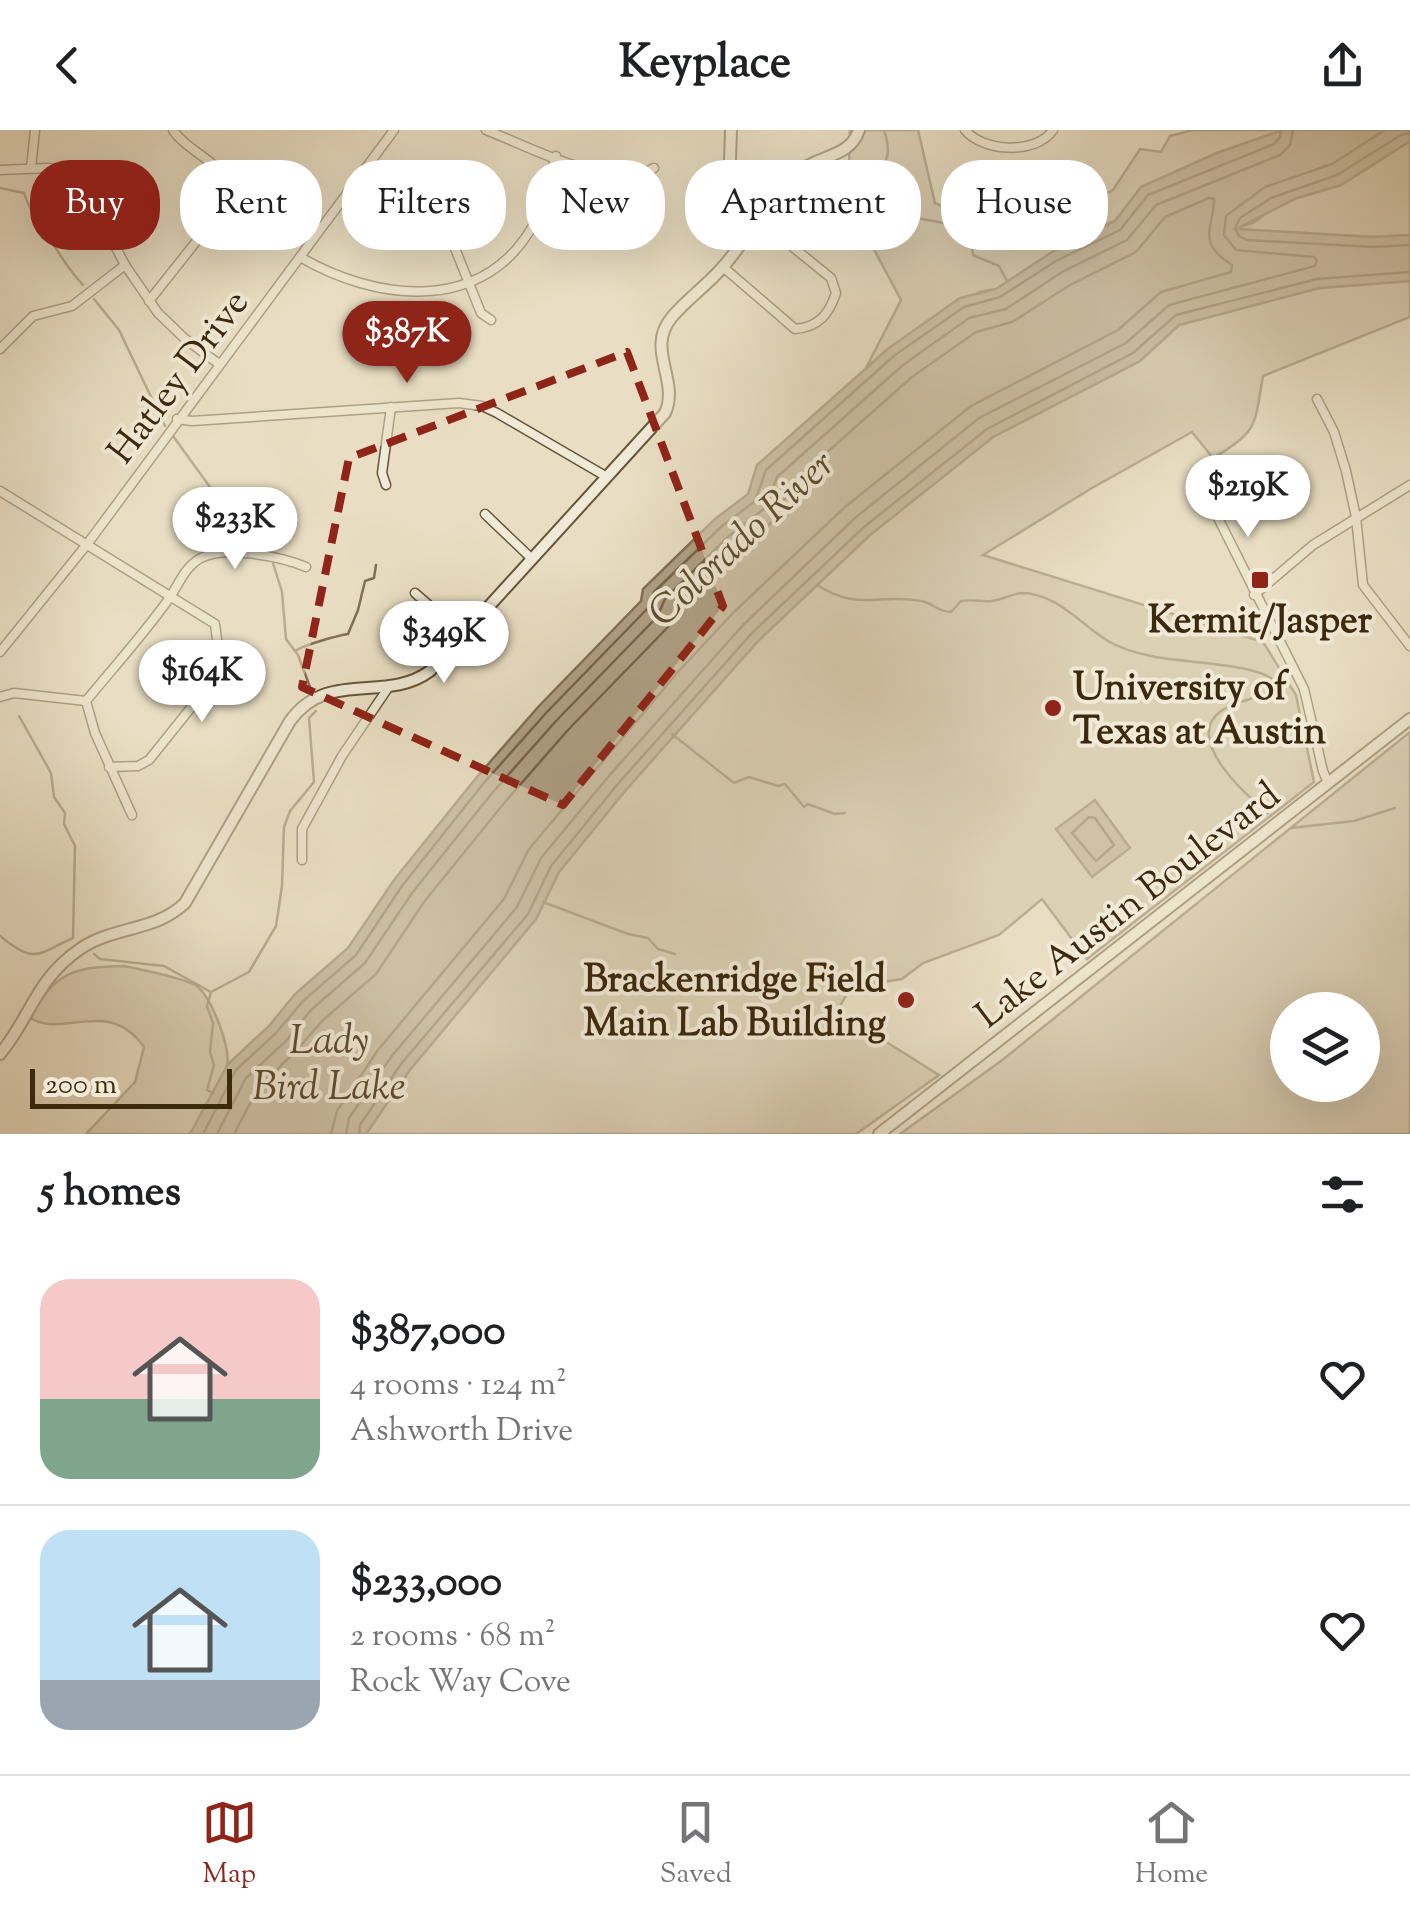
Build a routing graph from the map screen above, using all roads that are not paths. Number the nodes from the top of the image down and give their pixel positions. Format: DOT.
graph roads {
  1 [pos="35,130"];
  2 [pos="173,130"];
  3 [pos="394,130"];
  4 [pos="486,130"];
  5 [pos="731,130"];
  6 [pos="859,130"];
  7 [pos="965,130"];
  8 [pos="1053,130"];
  9 [pos="556,156"];
  10 [pos="32,160"];
  11 [pos="568,160"];
  12 [pos="730,160"];
  13 [pos="819,160"];
  14 [pos="30,168"];
  15 [pos="0,170"];
  16 [pos="117,250"];
  17 [pos="456,250"];
  18 [pos="735,250"];
  19 [pos="796,250"];
  20 [pos="300,257"];
  21 [pos="125,265"];
  22 [pos="723,267"];
  23 [pos="469,282"];
  24 [pos="149,301"];
  25 [pos="490,320"];
  26 [pos="0,349"];
  27 [pos="219,364"];
  28 [pos="1317,399"];
  29 [pos="391,406"];
  30 [pos="177,419"];
  31 [pos="607,477"];
  32 [pos="386,485"];
  33 [pos="1410,485"];
  34 [pos="0,491"];
  35 [pos="1209,500"];
  36 [pos="485,514"];
  37 [pos="1356,517"];
  38 [pos="88,543"];
  39 [pos="531,558"];
  40 [pos="306,568"];
  41 [pos="415,593"];
  42 [pos="1254,595"];
  43 [pos="170,597"];
  44 [pos="462,634"];
  45 [pos="1410,646"];
  46 [pos="0,652"];
  47 [pos="390,685"];
  48 [pos="0,698"];
  49 [pos="86,701"];
  50 [pos="1410,719"];
  51 [pos="109,767"];
  52 [pos="1328,783"];
  53 [pos="132,815"];
  54 [pos="302,860"];
  55 [pos="0,1053"];
  56 [pos="880,1134"];
  1 -- 10 [label="street"];
  2 -- 24 [label="street"];
  3 -- 20 [label="street, Hatley Drive"];
  4 -- 9 [label="street"];
  5 -- 12 [label="street"];
  6 -- 13 [label="street"];
  7 -- 8 [label="street"];
  9 -- 11 [label="street"];
  9 -- 23 [label="street"];
  14 -- 15 [label="street"];
  16 -- 21 [label="street"];
  17 -- 23 [label="street"];
  18 -- 22 [label="street"];
  19 -- 22 [label="street"];
  20 -- 23 [label="street"];
  20 -- 27 [label="street, Hatley Drive"];
  21 -- 24 [label="street"];
  21 -- 26 [label="street"];
  22 -- 31 [label="street"];
  23 -- 25 [label="street"];
  24 -- 27 [label="street"];
  27 -- 30 [label="street, Hatley Drive"];
  28 -- 37 [label="street"];
  29 -- 30 [label="street"];
  29 -- 31 [label="street"];
  29 -- 32 [label="street"];
  30 -- 38 [label="street, Hatley Drive"];
  31 -- 39 [label="street"];
  33 -- 37 [label="street"];
  34 -- 38 [label="street"];
  35 -- 42 [label="street"];
  36 -- 39 [label="street"];
  37 -- 42 [label="street"];
  37 -- 45 [label="street"];
  38 -- 43 [label="street"];
  38 -- 46 [label="street, Hatley Drive"];
  39 -- 44 [label="street"];
  40 -- 43 [label="street"];
  41 -- 44 [label="street"];
  42 -- 52 [label="street"];
  43 -- 49 [label="street"];
  43 -- 51 [label="street"];
  44 -- 47 [label="street"];
  47 -- 54 [label="street"];
  47 -- 55 [label="street"];
  48 -- 49 [label="street"];
  49 -- 51 [label="street"];
  50 -- 52 [label="street, Lake Austin Boulevard"];
  51 -- 53 [label="street"];
  52 -- 56 [label="street, Lake Austin Boulevard"];
}
